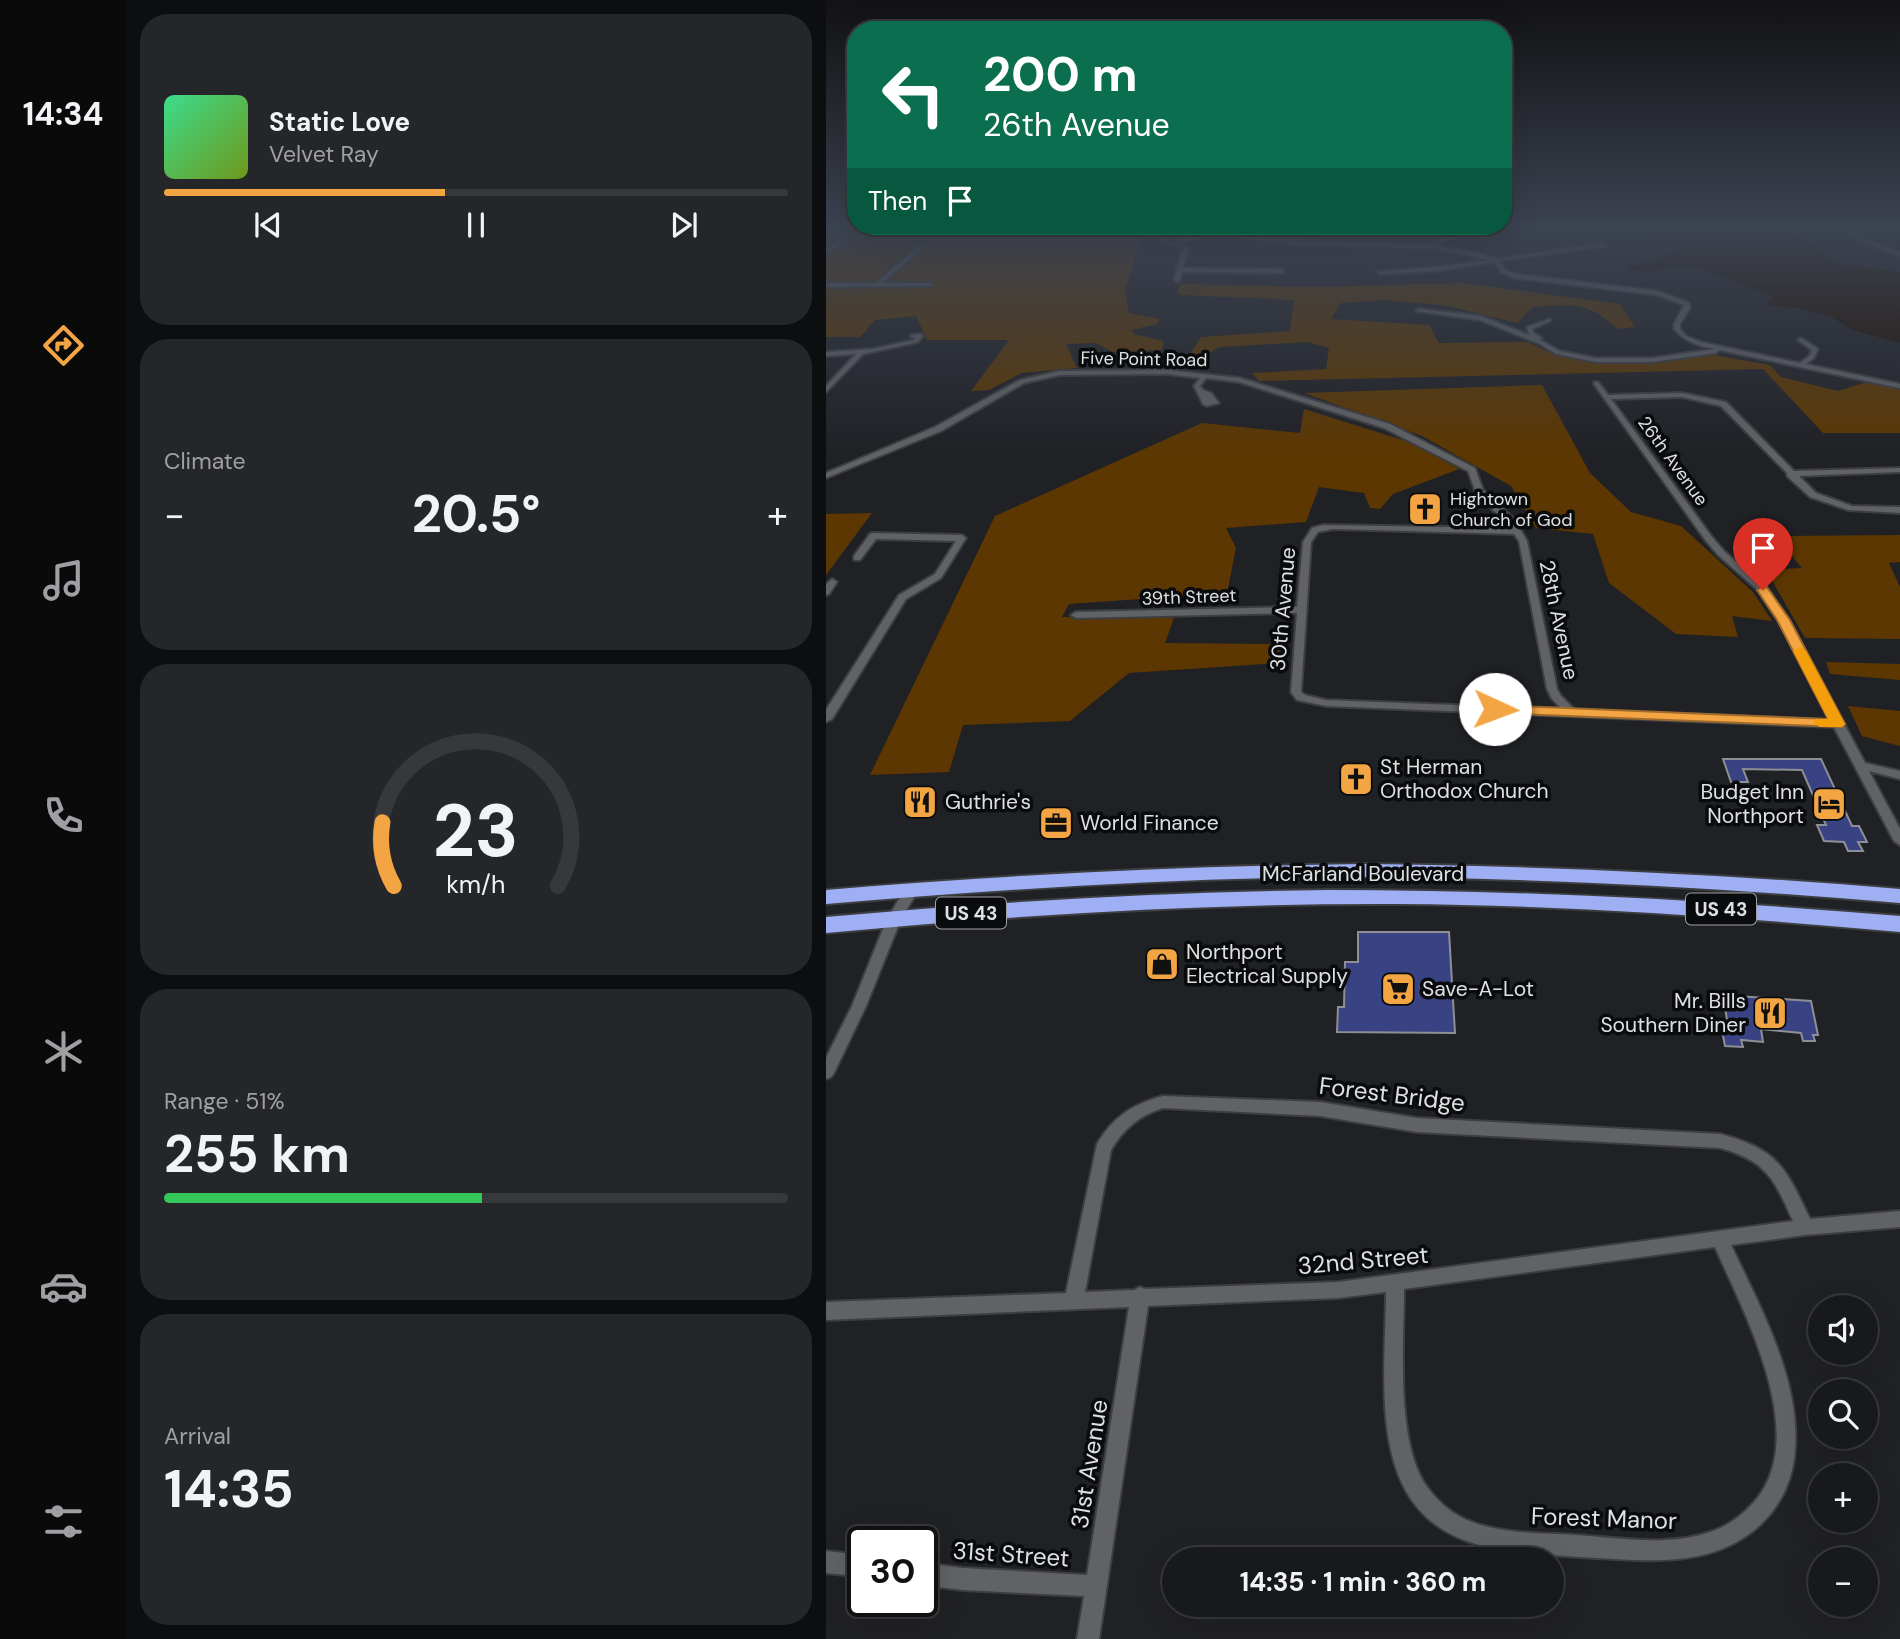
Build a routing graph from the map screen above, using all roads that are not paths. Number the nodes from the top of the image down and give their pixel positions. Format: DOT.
graph roads {
  1 [pos="1684,302"];
  2 [pos="1419,311"];
  3 [pos="1548,320"];
  4 [pos="914,336"];
  5 [pos="1801,340"];
  6 [pos="1546,345"];
  7 [pos="1719,350"];
  8 [pos="826,354"];
  9 [pos="860,354"];
  10 [pos="1800,366"];
  11 [pos="1205,375"];
  12 [pos="837,377"];
  13 [pos="826,378"];
  14 [pos="1596,383"];
  15 [pos="1900,386"];
  16 [pos="826,390"];
  17 [pos="1607,397"];
  18 [pos="1209,400"];
  19 [pos="1900,470"];
  20 [pos="1790,474"];
  21 [pos="826,476"];
  22 [pos="1900,510"];
  23 [pos="1518,531"];
  24 [pos="857,558"];
  25 [pos="1302,610"];
  26 [pos="1076,615"];
  27 [pos="1571,712"];
  28 [pos="826,719"];
  29 [pos="1837,724"];
  30 [pos="1859,765"];
  31 [pos="1900,775"];
  32 [pos="1900,841"];
  33 [pos="912,889"];
  34 [pos="1900,896"];
  35 [pos="826,897"];
  36 [pos="894,919"];
  37 [pos="1900,924"];
  38 [pos="826,925"];
  39 [pos="826,1073"];
  40 [pos="1900,1219"];
  41 [pos="1805,1227"];
  42 [pos="1720,1239"];
  43 [pos="1395,1282"];
  44 [pos="1140,1296"];
  45 [pos="1074,1300"];
  46 [pos="826,1311"];
  47 [pos="826,1562"];
  48 [pos="847,1564"];
  49 [pos="938,1576"];
  50 [pos="1096,1586"];
  51 [pos="1088,1639"];
  1 -- 7 [label="street"];
  2 -- 6 [label="street"];
  3 -- 6 [label="street"];
  4 -- 9 [label="street"];
  5 -- 10 [label="street"];
  6 -- 7 [label="street"];
  7 -- 10 [label="street"];
  8 -- 9 [label="street"];
  9 -- 12 [label="street"];
  10 -- 15 [label="street"];
  11 -- 18 [label="street"];
  11 -- 21 [label="street, Five Point Road"];
  11 -- 23 [label="street, Five Point Road"];
  12 -- 13 [label="street"];
  12 -- 16 [label="street"];
  14 -- 17 [label="street, 26th Avenue"];
  17 -- 20 [label="street"];
  17 -- 29 [label="street, 26th Avenue"];
  19 -- 20 [label="street"];
  20 -- 22 [label="street"];
  23 -- 25 [label="street, 30th Avenue"];
  23 -- 27 [label="street, 28th Avenue"];
  24 -- 28 [label="street"];
  25 -- 26 [label="street, 39th Street"];
  25 -- 27 [label="street, 30th Avenue"];
  27 -- 29 [label="street"];
  29 -- 30 [label="street, 26th Avenue"];
  30 -- 31 [label="street"];
  30 -- 32 [label="street, 26th Avenue"];
  33 -- 34 [label="highway, McFarland Boulevard / US 43"];
  33 -- 35 [label="highway, McFarland Boulevard / US 43"];
  33 -- 36 [label="street"];
  36 -- 37 [label="highway, McFarland Boulevard / US 43"];
  36 -- 38 [label="highway, McFarland Boulevard / US 43"];
  36 -- 39 [label="street"];
  40 -- 41 [label="street, 32nd Street"];
  41 -- 42 [label="street, 32nd Street"];
  41 -- 45 [label="street, Forest Bridge"];
  42 -- 43 [label="street, 32nd Street"];
  42 -- 43 [label="street, Forest Manor"];
  43 -- 44 [label="street, 32nd Street"];
  44 -- 45 [label="street, 32nd Street"];
  44 -- 50 [label="street, 31st Avenue"];
  45 -- 46 [label="street, 32nd Street"];
  47 -- 48 [label="street"];
  49 -- 50 [label="street, 31st Street"];
  50 -- 51 [label="street, 31st Avenue"];
}
